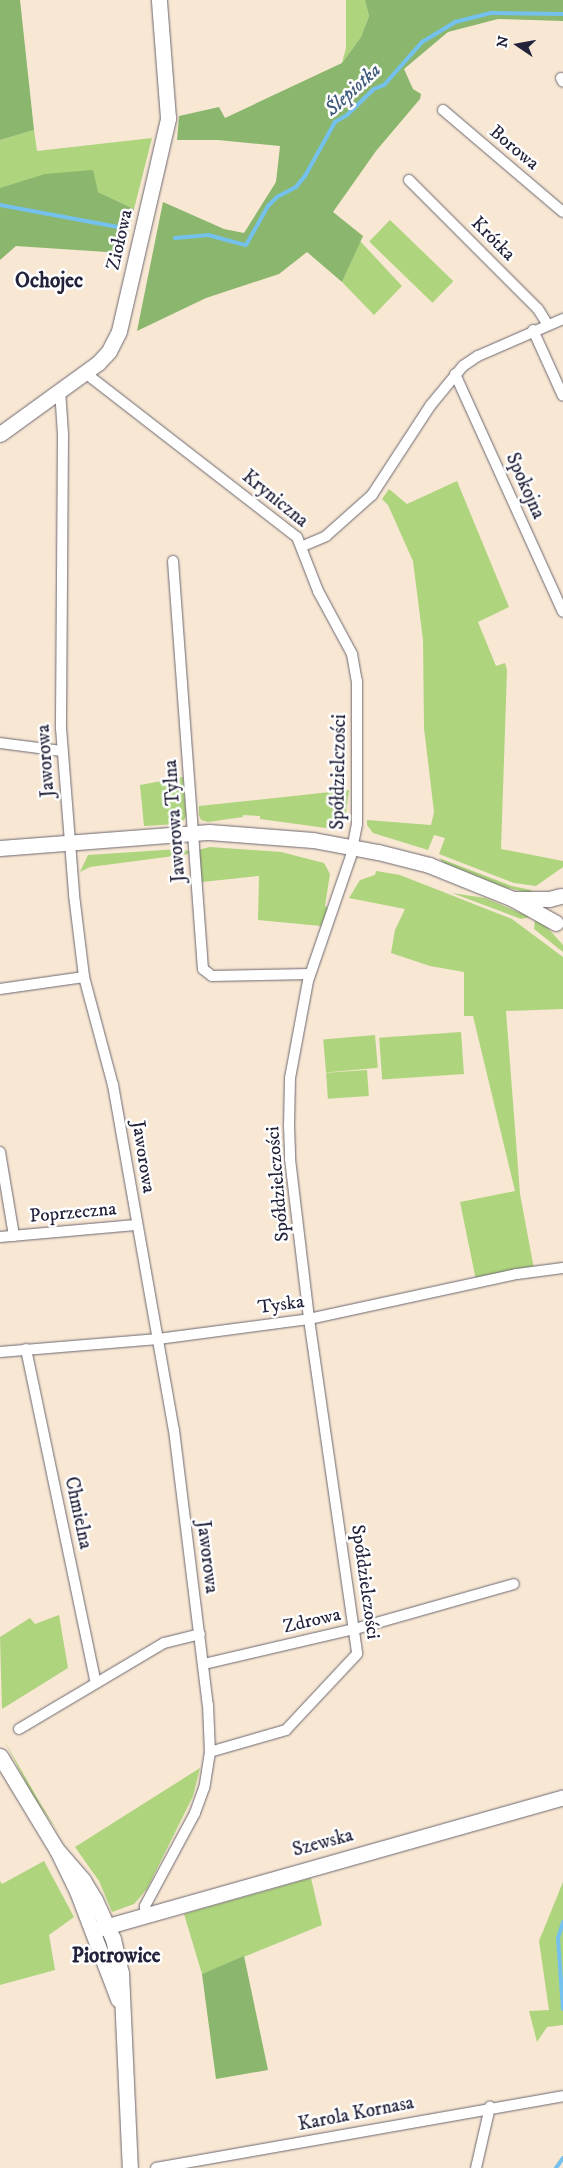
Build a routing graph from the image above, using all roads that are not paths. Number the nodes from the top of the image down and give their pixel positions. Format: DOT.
graph roads {
  1 [pos="159,0"];
  2 [pos="443,110"];
  3 [pos="409,180"];
  4 [pos="563,212"];
  5 [pos="563,319"];
  6 [pos="548,325"];
  7 [pos="533,330"];
  8 [pos="84,372"];
  9 [pos="455,374"];
  10 [pos="60,390"];
  11 [pos="563,396"];
  12 [pos="0,434"];
  13 [pos="303,546"];
  14 [pos="172,561"];
  15 [pos="563,612"];
  16 [pos="0,743"];
  17 [pos="62,750"];
  18 [pos="193,833"];
  19 [pos="69,841"];
  20 [pos="353,847"];
  21 [pos="0,848"];
  22 [pos="562,895"];
  23 [pos="513,898"];
  24 [pos="560,927"];
  25 [pos="310,974"];
  26 [pos="84,977"];
  27 [pos="0,989"];
  28 [pos="0,1152"];
  29 [pos="136,1225"];
  30 [pos="0,1236"];
  31 [pos="14,1236"];
  32 [pos="563,1268"];
  33 [pos="309,1319"];
  34 [pos="158,1339"];
  35 [pos="26,1350"];
  36 [pos="0,1352"];
  37 [pos="514,1584"];
  38 [pos="355,1628"];
  39 [pos="200,1634"];
  40 [pos="204,1664"];
  41 [pos="96,1683"];
  42 [pos="19,1730"];
  43 [pos="210,1752"];
  44 [pos="0,1756"];
  45 [pos="563,1797"];
  46 [pos="145,1914"];
  47 [pos="101,1928"];
  48 [pos="563,2096"];
  49 [pos="490,2107"];
  50 [pos="193,2165"];
  51 [pos="130,2168"];
  52 [pos="156,2168"];
  53 [pos="476,2168"];
  1 -- 8 [label="street, Ziołowa"];
  2 -- 4 [label="street, Borowa"];
  3 -- 6 [label="street, Krótka"];
  5 -- 6 [label="street, Kryniczna"];
  6 -- 7 [label="street, Kryniczna"];
  7 -- 9 [label="street, Kryniczna"];
  7 -- 11 [label="street"];
  8 -- 10 [label="street, Ziołowa"];
  8 -- 13 [label="street, Kryniczna"];
  9 -- 13 [label="street, Kryniczna"];
  9 -- 15 [label="street, Spokojna"];
  10 -- 12 [label="street, Ziołowa"];
  10 -- 17 [label="street, Jaworowa"];
  13 -- 20 [label="street, Spółdzielczości"];
  14 -- 18 [label="street, Jaworowa Tylna"];
  16 -- 17 [label="street"];
  17 -- 19 [label="street, Jaworowa"];
  18 -- 19 [label="street"];
  18 -- 20 [label="street"];
  18 -- 25 [label="street, Jaworowa Tylna"];
  19 -- 21 [label="street"];
  19 -- 26 [label="street, Jaworowa"];
  20 -- 23 [label="street"];
  20 -- 25 [label="street, Spółdzielczości"];
  22 -- 23 [label="street"];
  22 -- 24 [label="street"];
  23 -- 24 [label="street"];
  25 -- 33 [label="street, Spółdzielczości"];
  26 -- 27 [label="street"];
  26 -- 29 [label="street, Jaworowa"];
  28 -- 31 [label="street, Poprzeczna"];
  29 -- 31 [label="street, Poprzeczna"];
  29 -- 34 [label="street, Jaworowa"];
  30 -- 31 [label="street, Poprzeczna"];
  32 -- 33 [label="street, Tyska"];
  33 -- 34 [label="street, Tyska"];
  33 -- 38 [label="street, Spółdzielczości"];
  34 -- 35 [label="street, Tyska"];
  34 -- 39 [label="street, Jaworowa"];
  35 -- 36 [label="street, Tyska"];
  35 -- 41 [label="street, Chmielna"];
  37 -- 38 [label="street, Zdrowa"];
  38 -- 40 [label="street, Zdrowa"];
  38 -- 43 [label="street, Spółdzielczości"];
  39 -- 40 [label="street, Jaworowa"];
  39 -- 41 [label="street"];
  40 -- 43 [label="street, Jaworowa"];
  41 -- 42 [label="street"];
  43 -- 46 [label="street, Jaworowa"];
  44 -- 47 [label="street"];
  45 -- 46 [label="street, Szewska"];
  46 -- 47 [label="street, Szewska"];
  47 -- 51 [label="street"];
  48 -- 49 [label="street, Karola Kornasa"];
  49 -- 50 [label="street, Karola Kornasa"];
  49 -- 53 [label="street"];
  50 -- 52 [label="street, Karola Kornasa"];
}
